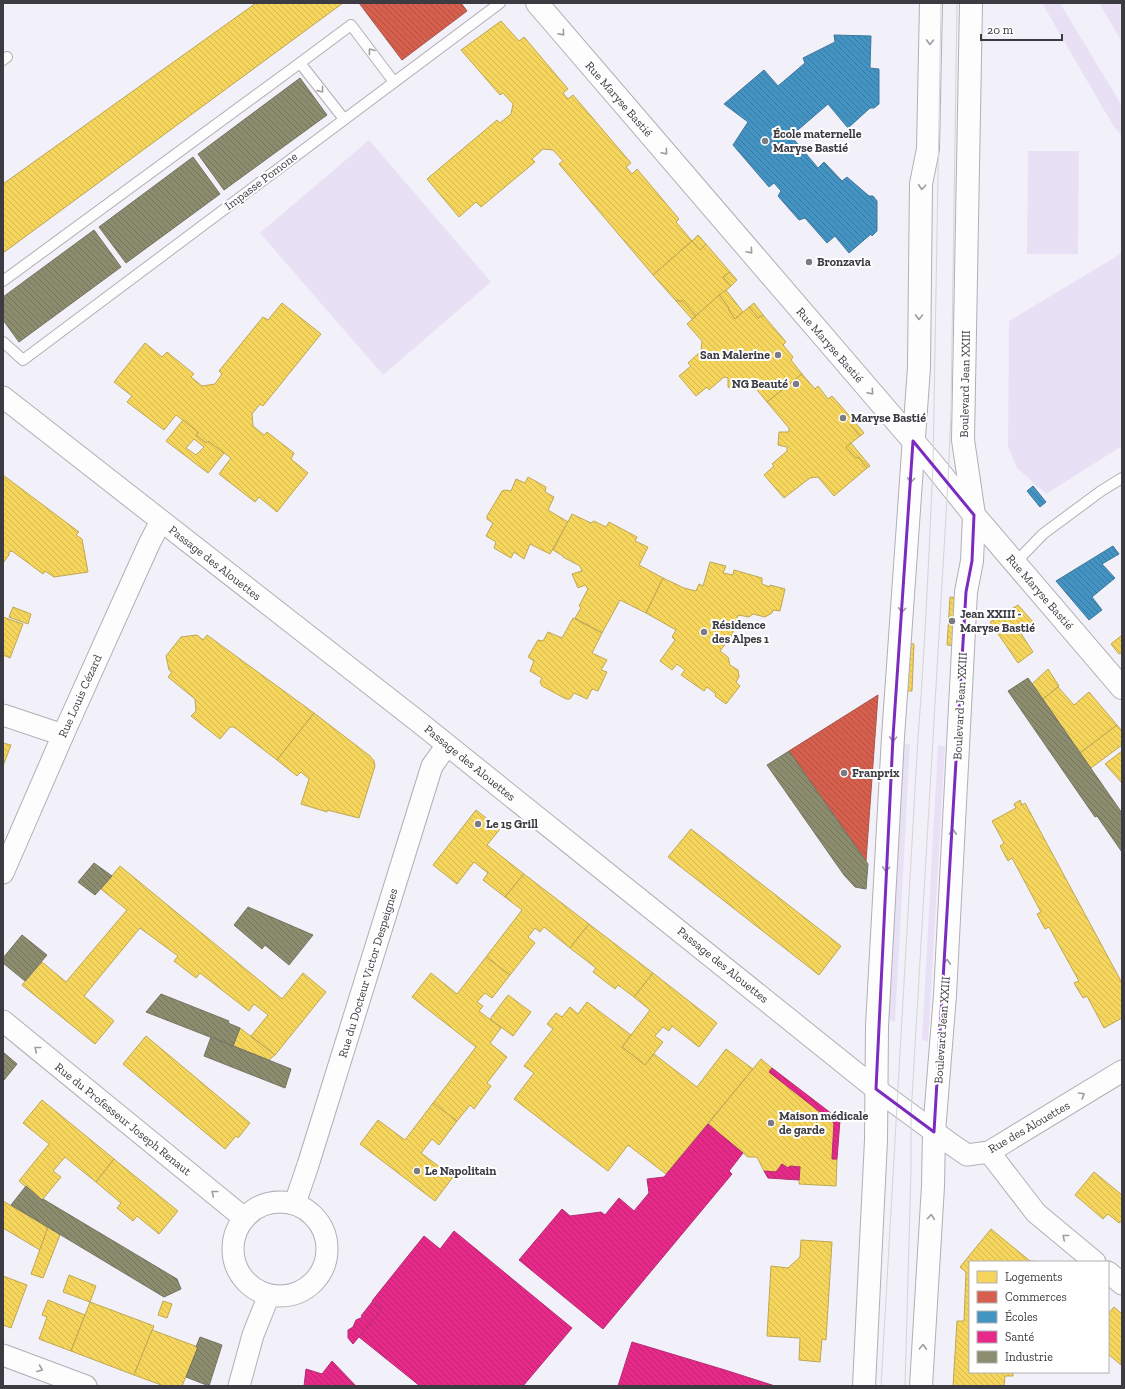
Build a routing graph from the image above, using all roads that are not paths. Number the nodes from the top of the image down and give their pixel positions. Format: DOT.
graph roads {
  1 [pos="500,3"];
  2 [pos="537,3"];
  3 [pos="931,3"];
  4 [pos="971,3"];
  5 [pos="300,63"];
  6 [pos="394,82"];
  7 [pos="344,120"];
  8 [pos="3,282"];
  9 [pos="3,342"];
  10 [pos="3,397"];
  11 [pos="913,441"];
  12 [pos="1122,478"];
  13 [pos="974,515"];
  14 [pos="161,521"];
  15 [pos="1015,563"];
  16 [pos="1122,688"];
  17 [pos="3,715"];
  18 [pos="63,735"];
  19 [pos="447,745"];
  20 [pos="3,873"];
  21 [pos="3,1021"];
  22 [pos="1122,1070"];
  23 [pos="876,1089"];
  24 [pos="934,1132"];
  25 [pos="988,1152"];
  26 [pos="295,1204"];
  27 [pos="244,1218"];
  28 [pos="1094,1261"];
  29 [pos="1109,1273"];
  30 [pos="1122,1284"];
  31 [pos="269,1295"];
  32 [pos="3,1355"];
  33 [pos="86,1386"];
  34 [pos="239,1386"];
  35 [pos="864,1386"];
  36 [pos="921,1386"];
  1 -- 6 [label="lane, Impasse Pomone"];
  2 -- 11 [label="main road, Rue Maryse Bastié, one-way"];
  3 -- 11 [label="main road, one-way"];
  4 -- 13 [label="main road, Boulevard Jean XXIII"];
  6 -- 5 [label="lane, one-way"];
  5 -- 7 [label="lane, one-way"];
  5 -- 8 [label="lane"];
  6 -- 7 [label="lane, Impasse Pomone"];
  7 -- 9 [label="lane, Impasse Pomone"];
  10 -- 14 [label="street, Passage des Alouettes"];
  11 -- 13 [label="main road, Rue Maryse Bastié"];
  11 -- 23 [label="main road, one-way"];
  12 -- 15 [label="lane"];
  13 -- 15 [label="main road, Rue Maryse Bastié"];
  24 -- 13 [label="main road, Boulevard Jean XXIII, one-way"];
  14 -- 18 [label="street, Rue Louis Cézard"];
  14 -- 19 [label="street, Passage des Alouettes"];
  15 -- 16 [label="main road, Rue Maryse Bastié"];
  17 -- 18 [label="street"];
  18 -- 20 [label="street, Rue Louis Cézard"];
  19 -- 23 [label="street, Passage des Alouettes"];
  19 -- 26 [label="street, Rue du Docteur Victor Despeignes"];
  27 -- 21 [label="street, Rue du Professeur Joseph Renaut, one-way"];
  25 -- 22 [label="street, Rue des Alouettes, one-way"];
  23 -- 24 [label="street, Passage des Alouettes"];
  23 -- 35 [label="main road"];
  24 -- 25 [label="street, Rue des Alouettes"];
  36 -- 24 [label="main road, Boulevard Jean XXIII, one-way"];
  28 -- 25 [label="street, one-way"];
  26 -- 27 [label="street"];
  26 -- 31 [label="street"];
  27 -- 31 [label="street"];
  29 -- 30 [label="street"];
  31 -- 34 [label="street"];
  32 -- 33 [label="street, one-way"];
}
